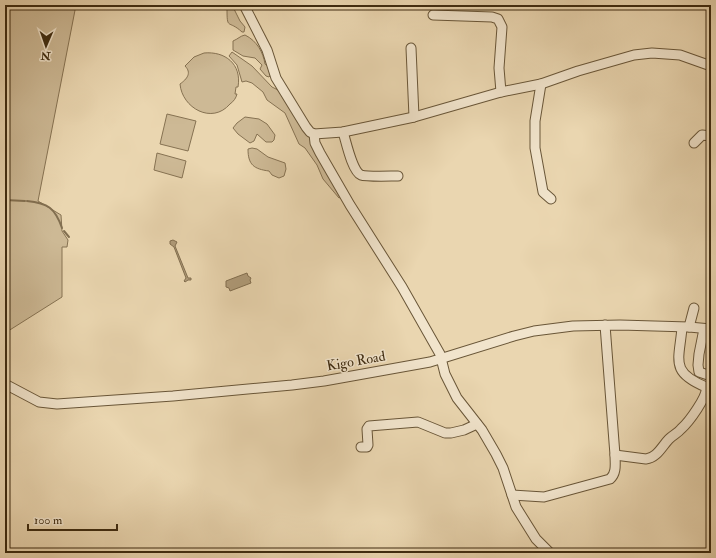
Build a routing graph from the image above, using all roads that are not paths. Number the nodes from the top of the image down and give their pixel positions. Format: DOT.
graph roads {
  1 [pos="244,5"];
  2 [pos="433,15"];
  3 [pos="411,48"];
  4 [pos="711,66"];
  5 [pos="541,84"];
  6 [pos="501,92"];
  7 [pos="414,117"];
  8 [pos="343,132"];
  9 [pos="314,134"];
  10 [pos="711,136"];
  11 [pos="694,143"];
  12 [pos="398,176"];
  13 [pos="551,199"];
  14 [pos="694,308"];
  15 [pos="605,325"];
  16 [pos="686,327"];
  17 [pos="708,329"];
  18 [pos="442,360"];
  19 [pos="711,376"];
  20 [pos="5,384"];
  21 [pos="477,424"];
  22 [pos="361,447"];
  23 [pos="615,455"];
  24 [pos="512,495"];
  25 [pos="550,553"];
  1 -- 9 [label="street"];
  2 -- 6 [label="street"];
  3 -- 7 [label="street"];
  4 -- 5 [label="street"];
  5 -- 6 [label="street"];
  5 -- 13 [label="street"];
  6 -- 7 [label="street"];
  7 -- 8 [label="street"];
  8 -- 9 [label="street"];
  8 -- 12 [label="street"];
  9 -- 18 [label="street"];
  10 -- 11 [label="street"];
  14 -- 16 [label="street"];
  15 -- 16 [label="street, Kigo Road"];
  15 -- 18 [label="street, Kigo Road"];
  15 -- 23 [label="street"];
  16 -- 17 [label="street, Kigo Road"];
  16 -- 23 [label="street"];
  17 -- 19 [label="street"];
  18 -- 20 [label="street, Kigo Road"];
  18 -- 21 [label="street"];
  21 -- 22 [label="street"];
  21 -- 24 [label="street"];
  23 -- 24 [label="street"];
  24 -- 25 [label="street"];
}
